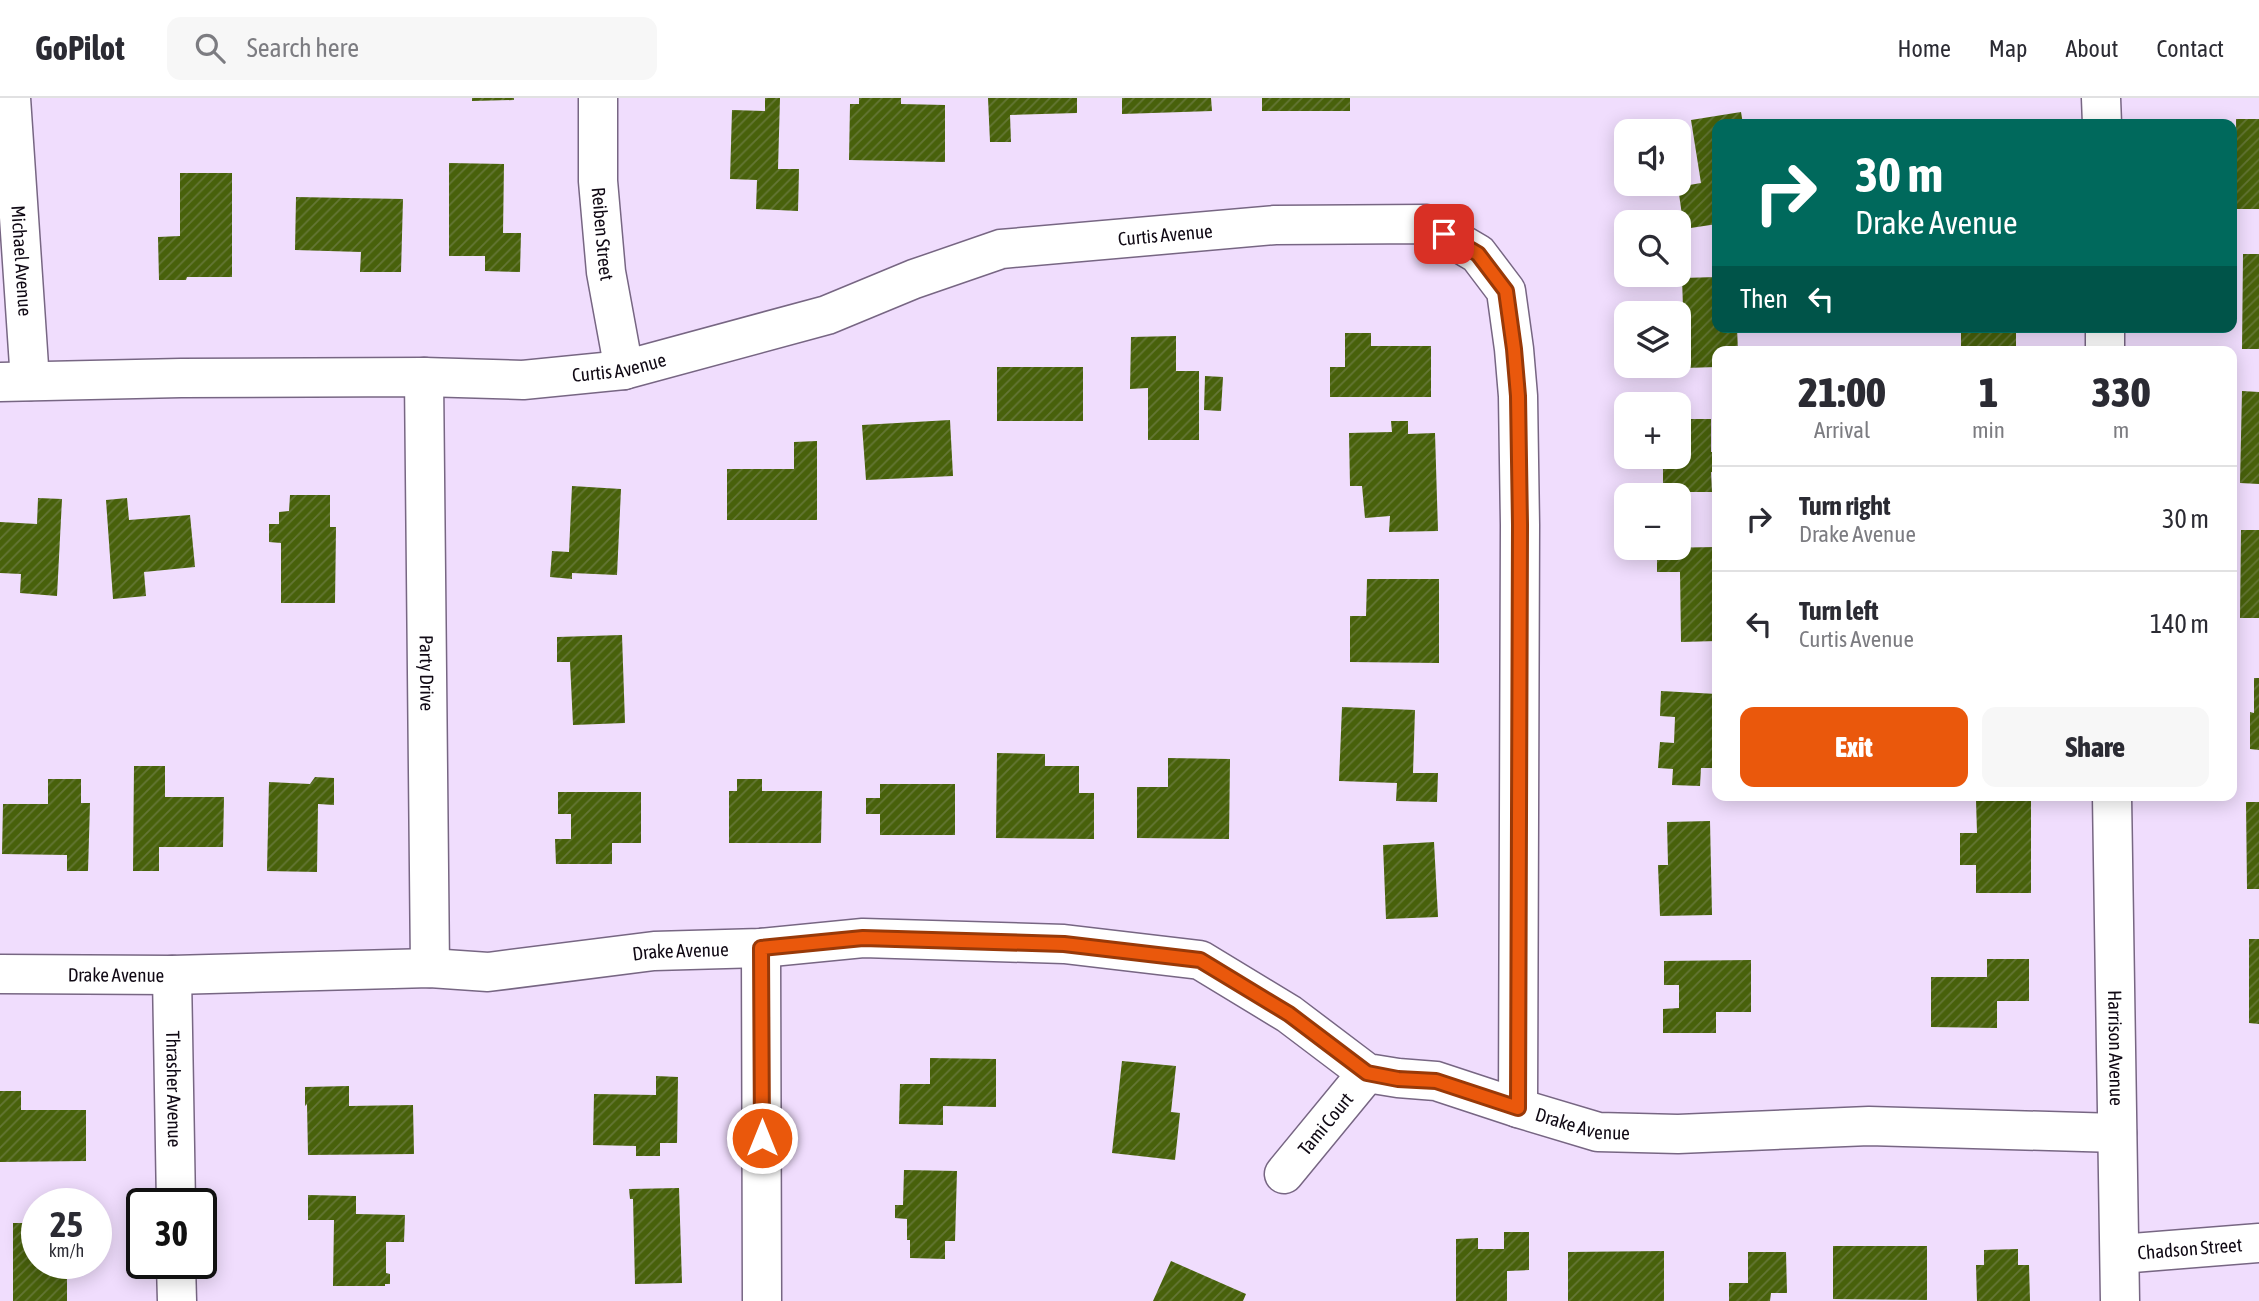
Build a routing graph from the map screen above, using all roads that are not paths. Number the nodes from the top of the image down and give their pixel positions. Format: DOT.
graph roads {
  1 [pos="11,98"];
  2 [pos="598,98"];
  3 [pos="2101,98"];
  4 [pos="2102,119"];
  5 [pos="624,370"];
  6 [pos="424,377"];
  7 [pos="15,381"];
  8 [pos="2112,801"];
  9 [pos="761,948"];
  10 [pos="430,968"];
  11 [pos="0,974"];
  12 [pos="172,975"];
  13 [pos="1367,1073"];
  14 [pos="1518,1108"];
  15 [pos="2117,1132"];
  16 [pos="1284,1174"];
  17 [pos="176,1188"];
  18 [pos="2259,1243"];
  19 [pos="2120,1254"];
  20 [pos="177,1279"];
  21 [pos="177,1301"];
  22 [pos="762,1301"];
  23 [pos="2120,1301"];
  1 -- 7 [label="street, Michael Avenue"];
  2 -- 5 [label="street, Reiben Street"];
  3 -- 4 [label="street"];
  5 -- 6 [label="street, Curtis Avenue"];
  5 -- 14 [label="street, Curtis Avenue"];
  6 -- 7 [label="street, Curtis Avenue"];
  6 -- 10 [label="street, Party Drive"];
  8 -- 15 [label="street, Harrison Avenue"];
  9 -- 10 [label="street, Drake Avenue"];
  9 -- 13 [label="street, Drake Avenue"];
  9 -- 22 [label="street"];
  10 -- 12 [label="street, Drake Avenue"];
  11 -- 12 [label="street, Drake Avenue"];
  12 -- 17 [label="street, Thrasher Avenue"];
  13 -- 14 [label="street, Drake Avenue"];
  13 -- 16 [label="street, Tami Court"];
  14 -- 15 [label="street, Drake Avenue"];
  15 -- 19 [label="street, Harrison Avenue"];
  18 -- 19 [label="street, Chadson Street"];
  19 -- 23 [label="street, Harrison Avenue"];
  20 -- 21 [label="street"];
}
